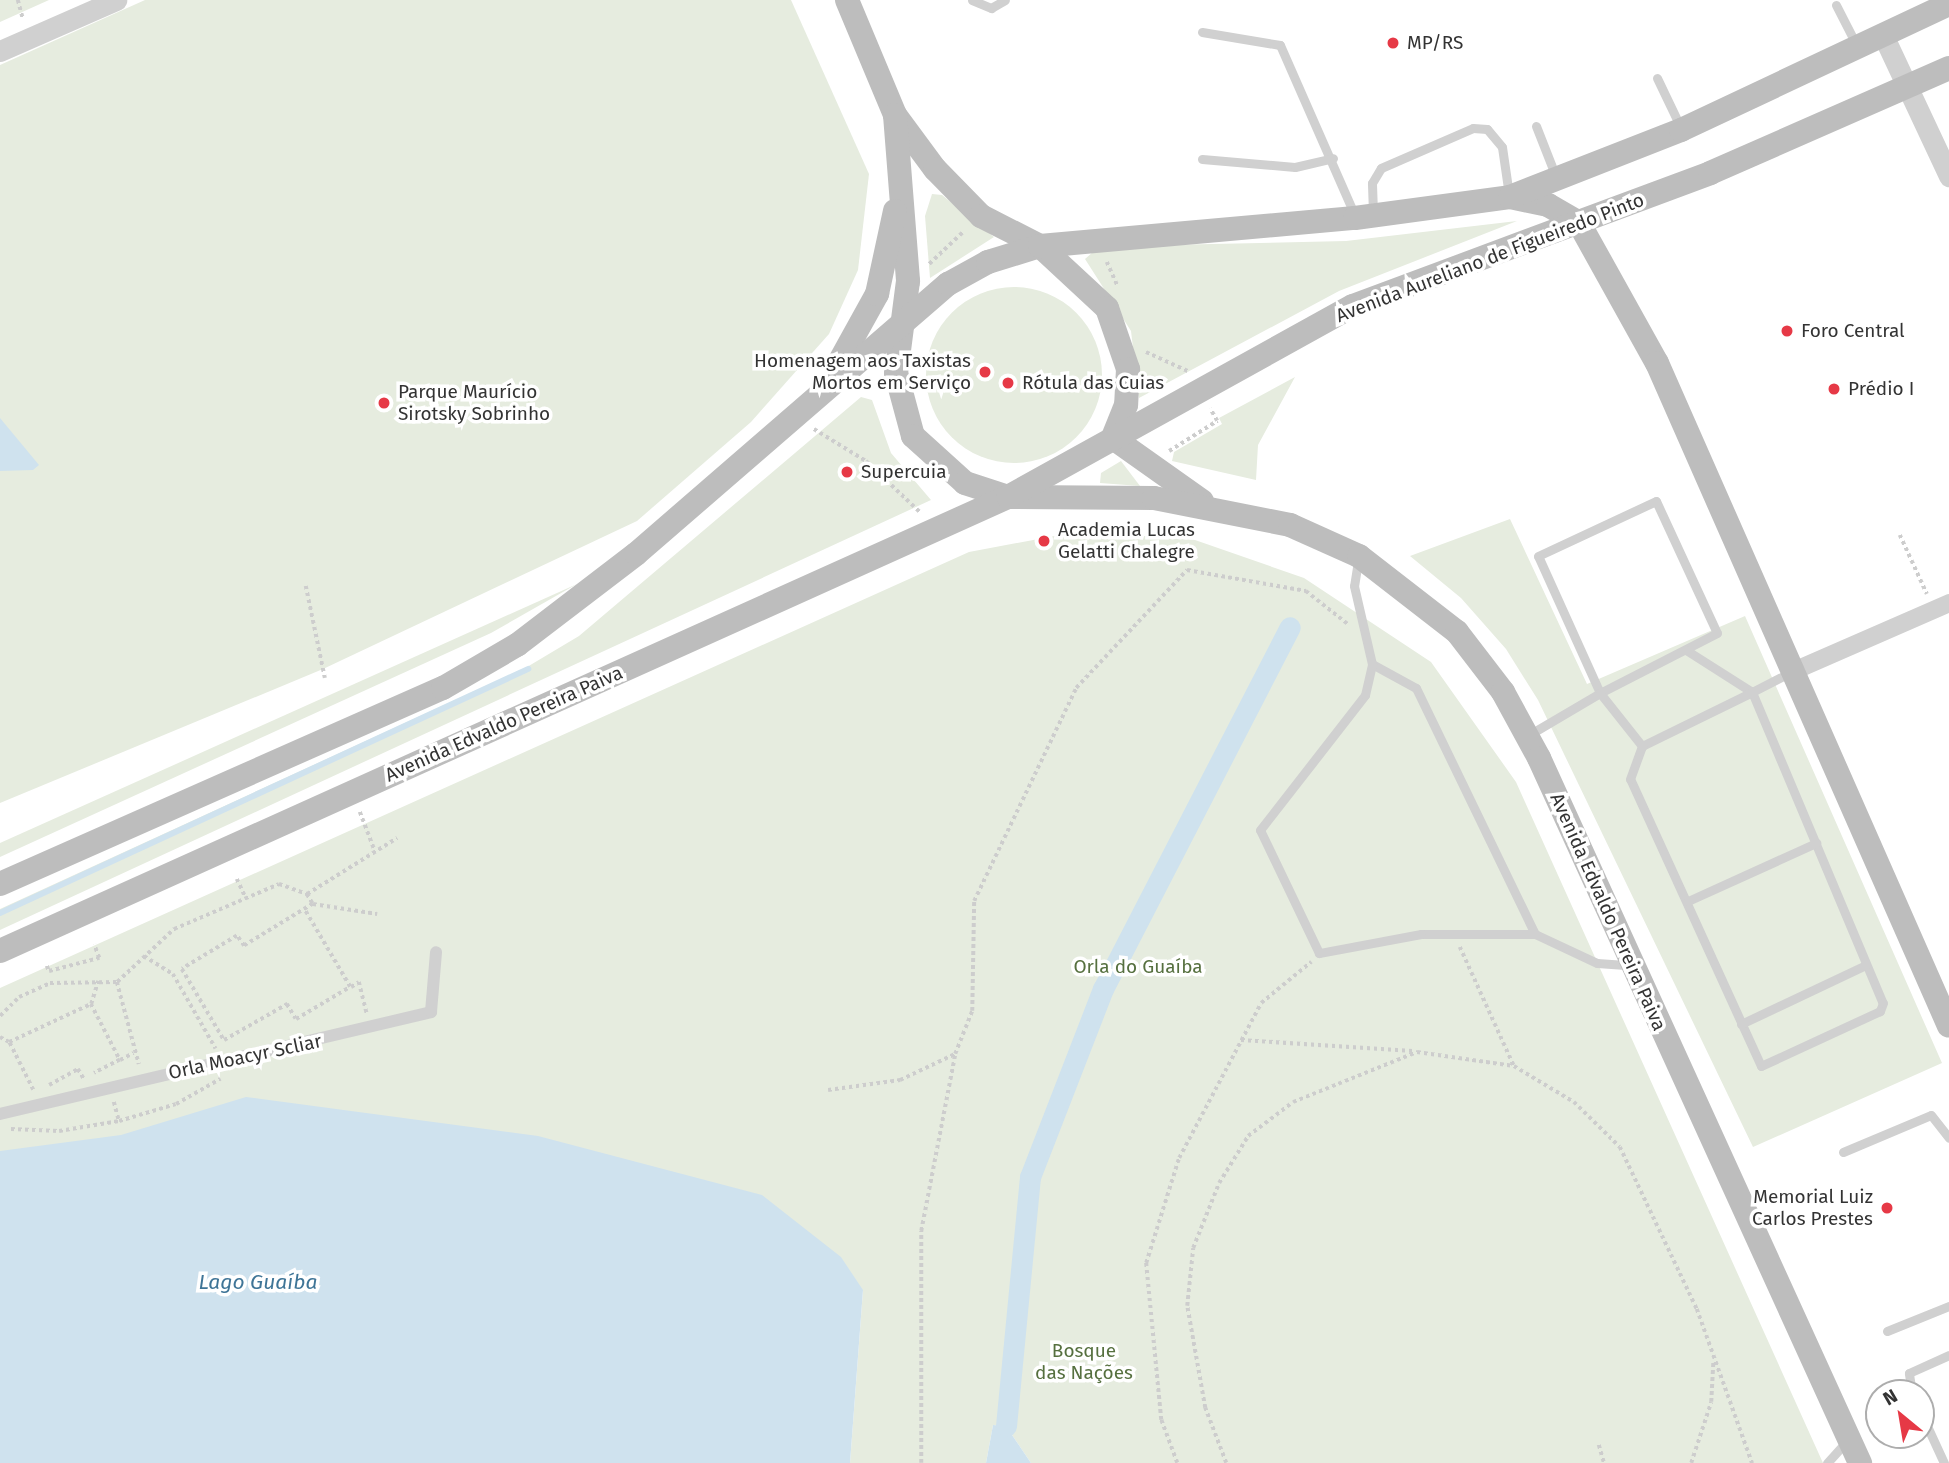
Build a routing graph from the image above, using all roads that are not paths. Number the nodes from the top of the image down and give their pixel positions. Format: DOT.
graph roads {
  1 [pos="116,0"];
  2 [pos="847,0"];
  3 [pos="972,0"];
  4 [pos="1005,0"];
  5 [pos="1949,4"];
  6 [pos="1836,5"];
  7 [pos="1202,32"];
  8 [pos="1883,36"];
  9 [pos="1858,48"];
  10 [pos="0,51"];
  11 [pos="1949,68"];
  12 [pos="1657,78"];
  13 [pos="1907,88"];
  14 [pos="895,115"];
  15 [pos="1536,126"];
  16 [pos="1681,130"];
  17 [pos="1333,158"];
  18 [pos="1202,159"];
  19 [pos="1949,176"];
  20 [pos="1557,179"];
  21 [pos="901,183"];
  22 [pos="1510,197"];
  23 [pos="1364,217"];
  24 [pos="1579,223"];
  25 [pos="1040,246"];
  26 [pos="908,317"];
  27 [pos="799,415"];
  28 [pos="1113,438"];
  29 [pos="1008,496"];
  30 [pos="1206,504"];
  31 [pos="1359,555"];
  32 [pos="1942,606"];
  33 [pos="1686,650"];
  34 [pos="1372,664"];
  35 [pos="1796,670"];
  36 [pos="1752,692"];
  37 [pos="1600,693"];
  38 [pos="1527,736"];
  39 [pos="1642,747"];
  40 [pos="1816,843"];
  41 [pos="0,884"];
  42 [pos="1688,901"];
  43 [pos="1535,934"];
  44 [pos="0,951"];
  45 [pos="436,952"];
  46 [pos="1632,965"];
  47 [pos="1866,965"];
  48 [pos="1741,1024"];
  49 [pos="1949,1026"];
  50 [pos="0,1114"];
  51 [pos="1949,1138"];
  52 [pos="1843,1152"];
  53 [pos="1949,1306"];
  54 [pos="1887,1331"];
  55 [pos="1949,1355"];
  56 [pos="1910,1379"];
  57 [pos="1849,1439"];
  58 [pos="1935,1443"];
  59 [pos="1827,1463"];
  60 [pos="1860,1463"];
  61 [pos="1944,1463"];
  1 -- 10 [label="street"];
  2 -- 14 [label="main road"];
  3 -- 4 [label="lane"];
  5 -- 8 [label="main road"];
  6 -- 9 [label="lane"];
  7 -- 17 [label="lane"];
  8 -- 9 [label="main road"];
  8 -- 13 [label="street"];
  9 -- 16 [label="main road"];
  11 -- 13 [label="main road, Avenida Aureliano de Figueiredo Pinto"];
  12 -- 16 [label="lane"];
  13 -- 19 [label="street"];
  13 -- 24 [label="main road, Avenida Aureliano de Figueiredo Pinto"];
  14 -- 21 [label="main road, Avenida Edvaldo Pereira Paiva"];
  14 -- 25 [label="main road"];
  15 -- 20 [label="lane"];
  16 -- 20 [label="main road"];
  17 -- 18 [label="lane"];
  17 -- 23 [label="lane"];
  20 -- 22 [label="main road"];
  21 -- 26 [label="main road, Avenida Edvaldo Pereira Paiva"];
  21 -- 27 [label="main road"];
  22 -- 23 [label="main road"];
  22 -- 23 [label="lane"];
  22 -- 24 [label="main road"];
  23 -- 25 [label="main road"];
  24 -- 28 [label="main road, Avenida Aureliano de Figueiredo Pinto"];
  24 -- 35 [label="main road"];
  25 -- 26 [label="main road"];
  25 -- 28 [label="main road"];
  26 -- 27 [label="main road"];
  26 -- 29 [label="main road, Avenida Edvaldo Pereira Paiva"];
  27 -- 41 [label="main road"];
  28 -- 29 [label="main road, Avenida Aureliano de Figueiredo Pinto"];
  28 -- 30 [label="main road, Avenida Edvaldo Pereira Paiva"];
  29 -- 30 [label="main road, Avenida Edvaldo Pereira Paiva"];
  29 -- 44 [label="main road, Avenida Edvaldo Pereira Paiva"];
  30 -- 31 [label="main road, Avenida Edvaldo Pereira Paiva"];
  31 -- 34 [label="lane"];
  31 -- 38 [label="main road, Avenida Edvaldo Pereira Paiva"];
  32 -- 35 [label="street"];
  33 -- 36 [label="lane"];
  33 -- 37 [label="lane"];
  33 -- 37 [label="lane"];
  34 -- 43 [label="lane"];
  34 -- 43 [label="lane"];
  35 -- 36 [label="lane"];
  35 -- 49 [label="main road"];
  36 -- 39 [label="lane"];
  36 -- 40 [label="lane"];
  37 -- 38 [label="lane"];
  37 -- 39 [label="lane"];
  38 -- 46 [label="main road, Avenida Edvaldo Pereira Paiva"];
  39 -- 42 [label="lane"];
  40 -- 42 [label="lane"];
  40 -- 47 [label="lane"];
  42 -- 48 [label="lane"];
  43 -- 46 [label="lane"];
  45 -- 50 [label="street, Orla Moacyr Scliar"];
  46 -- 57 [label="main road, Avenida Edvaldo Pereira Paiva"];
  47 -- 48 [label="lane"];
  47 -- 48 [label="lane"];
  51 -- 52 [label="lane"];
  53 -- 54 [label="lane"];
  55 -- 56 [label="lane"];
  57 -- 59 [label="lane"];
  57 -- 60 [label="main road, Avenida Edvaldo Pereira Paiva"];
  58 -- 61 [label="lane"];
}
